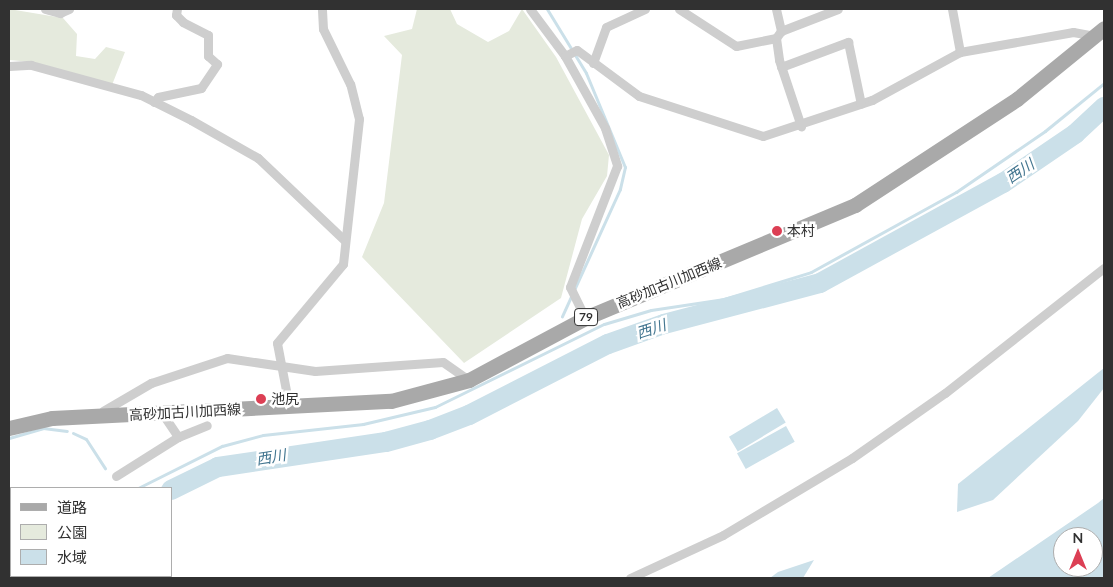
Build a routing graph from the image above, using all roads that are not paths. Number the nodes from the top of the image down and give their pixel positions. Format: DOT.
graph roads {
  1 [pos="45,9"];
  2 [pos="69,9"];
  3 [pos="177,9"];
  4 [pos="322,9"];
  5 [pos="530,9"];
  6 [pos="645,9"];
  7 [pos="682,9"];
  8 [pos="776,9"];
  9 [pos="838,9"];
  10 [pos="952,9"];
  11 [pos="1100,32"];
  12 [pos="778,35"];
  13 [pos="960,52"];
  14 [pos="566,56"];
  15 [pos="593,63"];
  16 [pos="9,66"];
  17 [pos="781,67"];
  18 [pos="154,102"];
  19 [pos="861,104"];
  20 [pos="802,126"];
  21 [pos="344,240"];
  22 [pos="1104,268"];
  23 [pos="585,318"];
  24 [pos="280,363"];
  25 [pos="469,380"];
  26 [pos="289,406"];
  27 [pos="162,412"];
  28 [pos="89,416"];
  29 [pos="207,425"];
  30 [pos="9,428"];
  31 [pos="178,437"];
  32 [pos="116,476"];
  33 [pos="630,578"];
  1 -- 2 [label="street"];
  3 -- 18 [label="street"];
  4 -- 21 [label="street"];
  5 -- 14 [label="street"];
  6 -- 15 [label="street"];
  7 -- 12 [label="street"];
  8 -- 12 [label="street"];
  9 -- 12 [label="street"];
  10 -- 13 [label="street"];
  11 -- 13 [label="street"];
  11 -- 23 [label="main road, 高砂加古川加西線 / 79"];
  12 -- 17 [label="street"];
  13 -- 19 [label="street"];
  14 -- 15 [label="street"];
  14 -- 23 [label="street"];
  15 -- 20 [label="street"];
  16 -- 18 [label="street"];
  17 -- 19 [label="street"];
  17 -- 20 [label="street"];
  18 -- 21 [label="street"];
  19 -- 20 [label="street"];
  21 -- 24 [label="street"];
  22 -- 33 [label="street"];
  23 -- 25 [label="main road, 高砂加古川加西線 / 79"];
  24 -- 25 [label="street"];
  24 -- 26 [label="street"];
  24 -- 28 [label="street"];
  25 -- 26 [label="main road, 高砂加古川加西線 / 79"];
  26 -- 27 [label="main road, 高砂加古川加西線 / 79"];
  27 -- 28 [label="main road, 高砂加古川加西線 / 79"];
  27 -- 31 [label="street"];
  28 -- 30 [label="main road, 高砂加古川加西線 / 79"];
  29 -- 31 [label="street"];
  31 -- 32 [label="street"];
}
